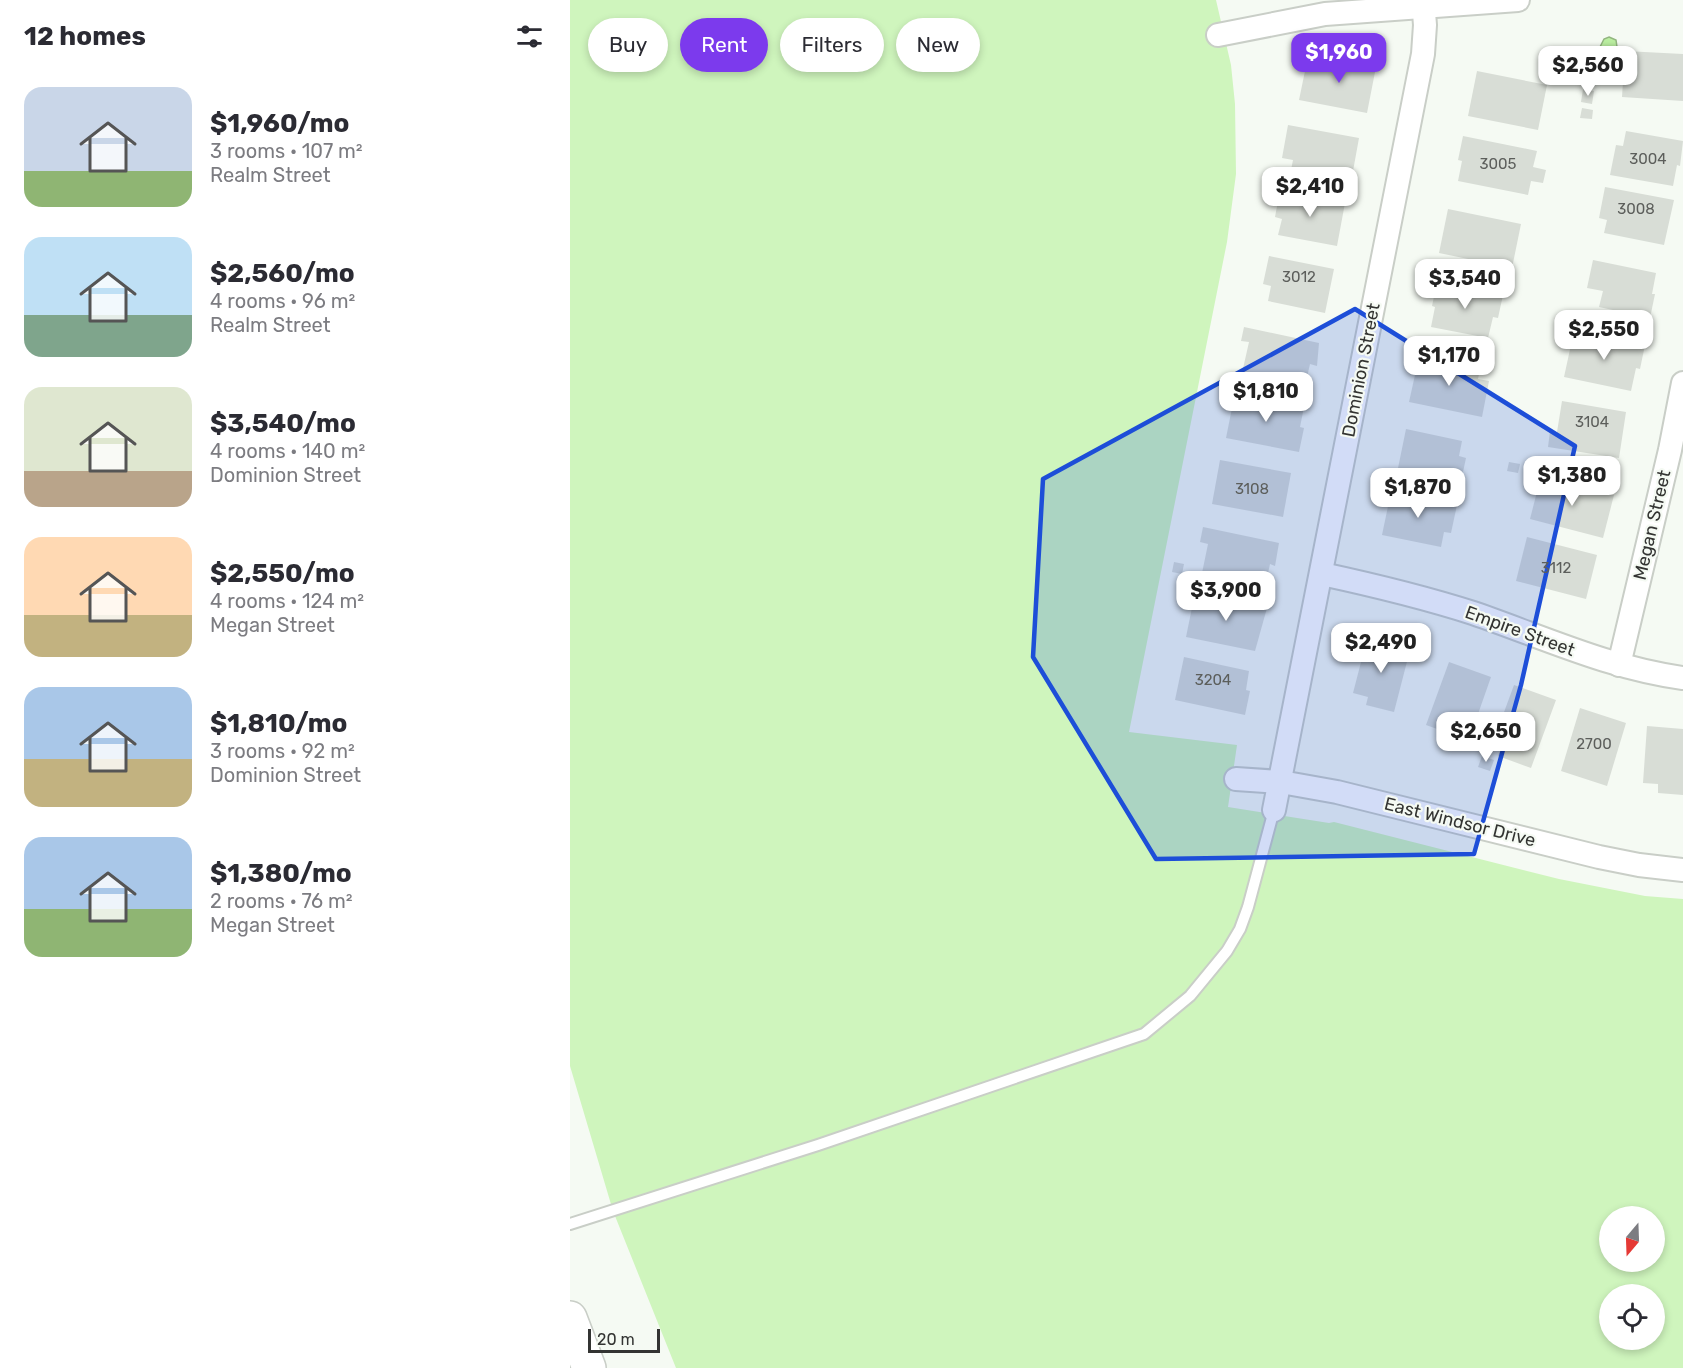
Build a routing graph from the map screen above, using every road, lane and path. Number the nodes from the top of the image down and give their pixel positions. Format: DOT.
graph roads {
  1 [pos="1518,0"];
  2 [pos="1423,4"];
  3 [pos="1218,35"];
  4 [pos="1683,383"];
  5 [pos="1322,574"];
  6 [pos="1619,665"];
  7 [pos="1683,678"];
  8 [pos="1236,779"];
  9 [pos="1281,782"];
  10 [pos="1274,810"];
  11 [pos="1683,870"];
  12 [pos="570,1224"];
  13 [pos="570,1318"];
  14 [pos="589,1368"];
  1 -- 2 [label="street"];
  2 -- 3 [label="street"];
  2 -- 5 [label="street, Dominion Street"];
  4 -- 6 [label="street, Megan Street"];
  5 -- 6 [label="street, Empire Street"];
  5 -- 9 [label="street, Dominion Street"];
  6 -- 7 [label="street, Empire Street"];
  8 -- 9 [label="street, East Windsor Drive"];
  9 -- 10 [label="street, Dominion Street"];
  9 -- 11 [label="street, East Windsor Drive"];
  10 -- 12 [label="lane"];
  13 -- 14 [label="highway"];
}
